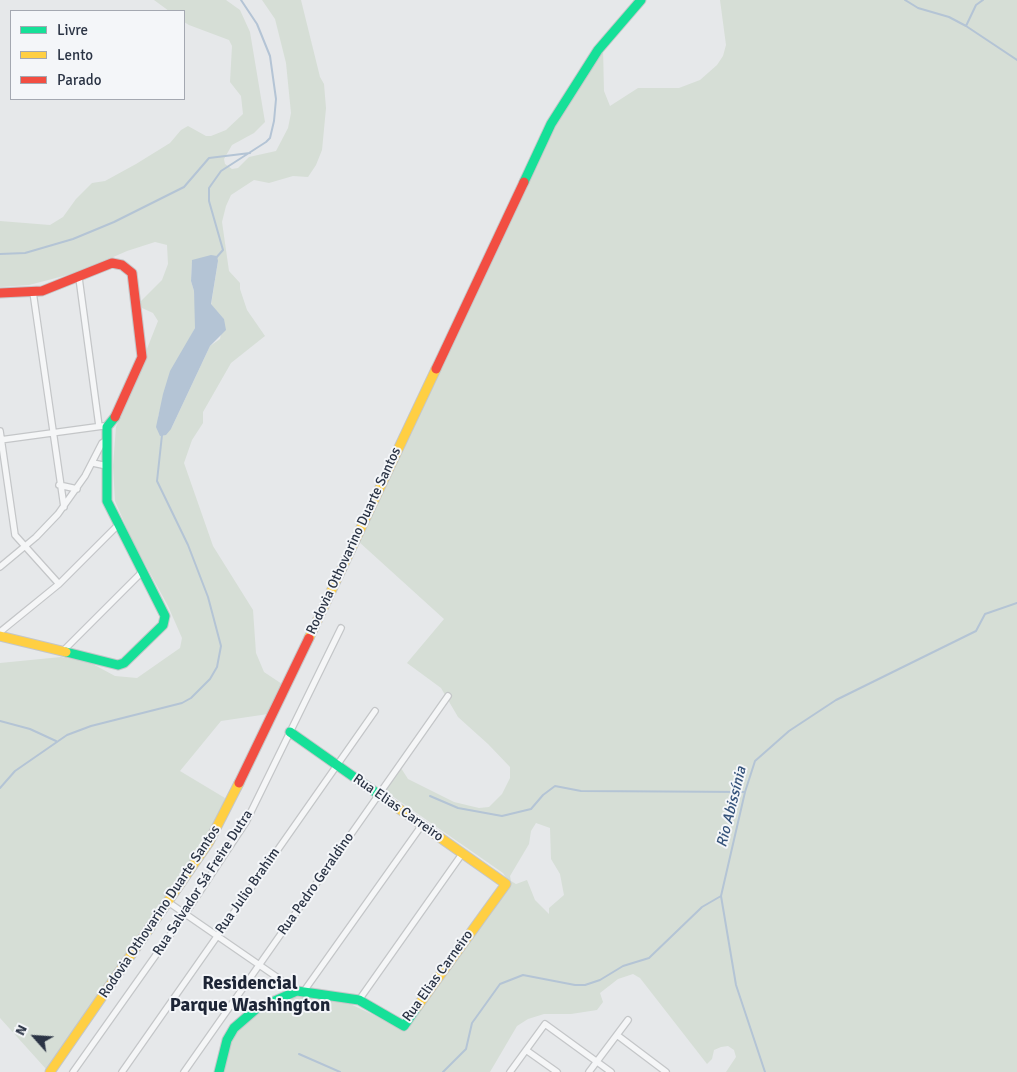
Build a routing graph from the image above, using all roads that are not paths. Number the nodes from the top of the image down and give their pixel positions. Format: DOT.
graph roads {
  1 [pos="637,2"];
  2 [pos="79,278"];
  3 [pos="33,292"];
  4 [pos="0,293"];
  5 [pos="103,427"];
  6 [pos="0,431"];
  7 [pos="52,432"];
  8 [pos="1,440"];
  9 [pos="107,440"];
  10 [pos="93,463"];
  11 [pos="107,466"];
  12 [pos="59,485"];
  13 [pos="76,489"];
  14 [pos="64,507"];
  15 [pos="119,524"];
  16 [pos="25,548"];
  17 [pos="0,567"];
  18 [pos="143,571"];
  19 [pos="59,584"];
  20 [pos="341,628"];
  21 [pos="0,632"];
  22 [pos="0,636"];
  23 [pos="62,652"];
  24 [pos="448,696"];
  25 [pos="375,711"];
  26 [pos="290,732"];
  27 [pos="337,766"];
  28 [pos="379,795"];
  29 [pos="422,826"];
  30 [pos="462,854"];
  31 [pos="506,884"];
  32 [pos="168,902"];
  33 [pos="185,914"];
  34 [pos="217,936"];
  35 [pos="259,966"];
  36 [pos="300,991"];
  37 [pos="359,1000"];
  38 [pos="628,1020"];
  39 [pos="617,1035"];
  40 [pos="526,1050"];
  41 [pos="597,1062"];
  42 [pos="50,1072"];
  43 [pos="73,1072"];
  44 [pos="122,1072"];
  45 [pos="184,1072"];
  46 [pos="220,1072"];
  47 [pos="510,1072"];
  48 [pos="556,1072"];
  49 [pos="590,1072"];
  50 [pos="611,1072"];
  51 [pos="666,1072"];
  1 -- 32 [label="street, Rodovia Othovarino Duarte Santos"];
  2 -- 3 [label="street"];
  2 -- 5 [label="street"];
  2 -- 5 [label="street"];
  3 -- 4 [label="street"];
  3 -- 7 [label="street"];
  5 -- 7 [label="street"];
  5 -- 9 [label="street"];
  6 -- 8 [label="street"];
  7 -- 8 [label="street"];
  7 -- 12 [label="street"];
  8 -- 16 [label="street"];
  9 -- 10 [label="street"];
  9 -- 11 [label="street"];
  10 -- 11 [label="street"];
  10 -- 13 [label="street"];
  11 -- 15 [label="street"];
  12 -- 13 [label="street"];
  12 -- 14 [label="street"];
  13 -- 14 [label="street"];
  14 -- 16 [label="street"];
  15 -- 18 [label="street"];
  15 -- 19 [label="street"];
  16 -- 17 [label="street"];
  16 -- 19 [label="street"];
  18 -- 23 [label="street"];
  18 -- 23 [label="street"];
  19 -- 21 [label="street"];
  20 -- 26 [label="street, Rua Salvador Sá Freire Dutra"];
  22 -- 23 [label="street"];
  24 -- 28 [label="street, Rua Pedro Geraldino"];
  25 -- 27 [label="street, Rua Julio Brahim"];
  26 -- 27 [label="street, Rua Elias Carreiro"];
  26 -- 33 [label="street, Rua Salvador Sá Freire Dutra"];
  27 -- 28 [label="street, Rua Elias Carreiro"];
  27 -- 34 [label="street, Rua Julio Brahim"];
  28 -- 29 [label="street, Rua Elias Carreiro"];
  28 -- 35 [label="street, Rua Pedro Geraldino"];
  29 -- 30 [label="street, Rua Elias Carreiro"];
  29 -- 36 [label="street"];
  30 -- 31 [label="street, Rua Elias Carreiro"];
  30 -- 37 [label="street"];
  31 -- 37 [label="street, Rua Elias Carneiro"];
  32 -- 33 [label="street"];
  32 -- 42 [label="street, Rodovia Othovarino Duarte Santos"];
  33 -- 34 [label="street"];
  33 -- 43 [label="street, Rua Salvador Sá Freire Dutra"];
  34 -- 35 [label="street"];
  34 -- 44 [label="street, Rua Julio Brahim"];
  35 -- 36 [label="street"];
  35 -- 45 [label="street, Rua Pedro Geraldino"];
  36 -- 37 [label="street, Rua Elias Carneiro"];
  36 -- 46 [label="street"];
  38 -- 39 [label="street"];
  39 -- 41 [label="street"];
  39 -- 51 [label="street"];
  40 -- 41 [label="street"];
  40 -- 47 [label="street"];
  40 -- 48 [label="street"];
  41 -- 49 [label="street"];
  41 -- 50 [label="street"];
}
